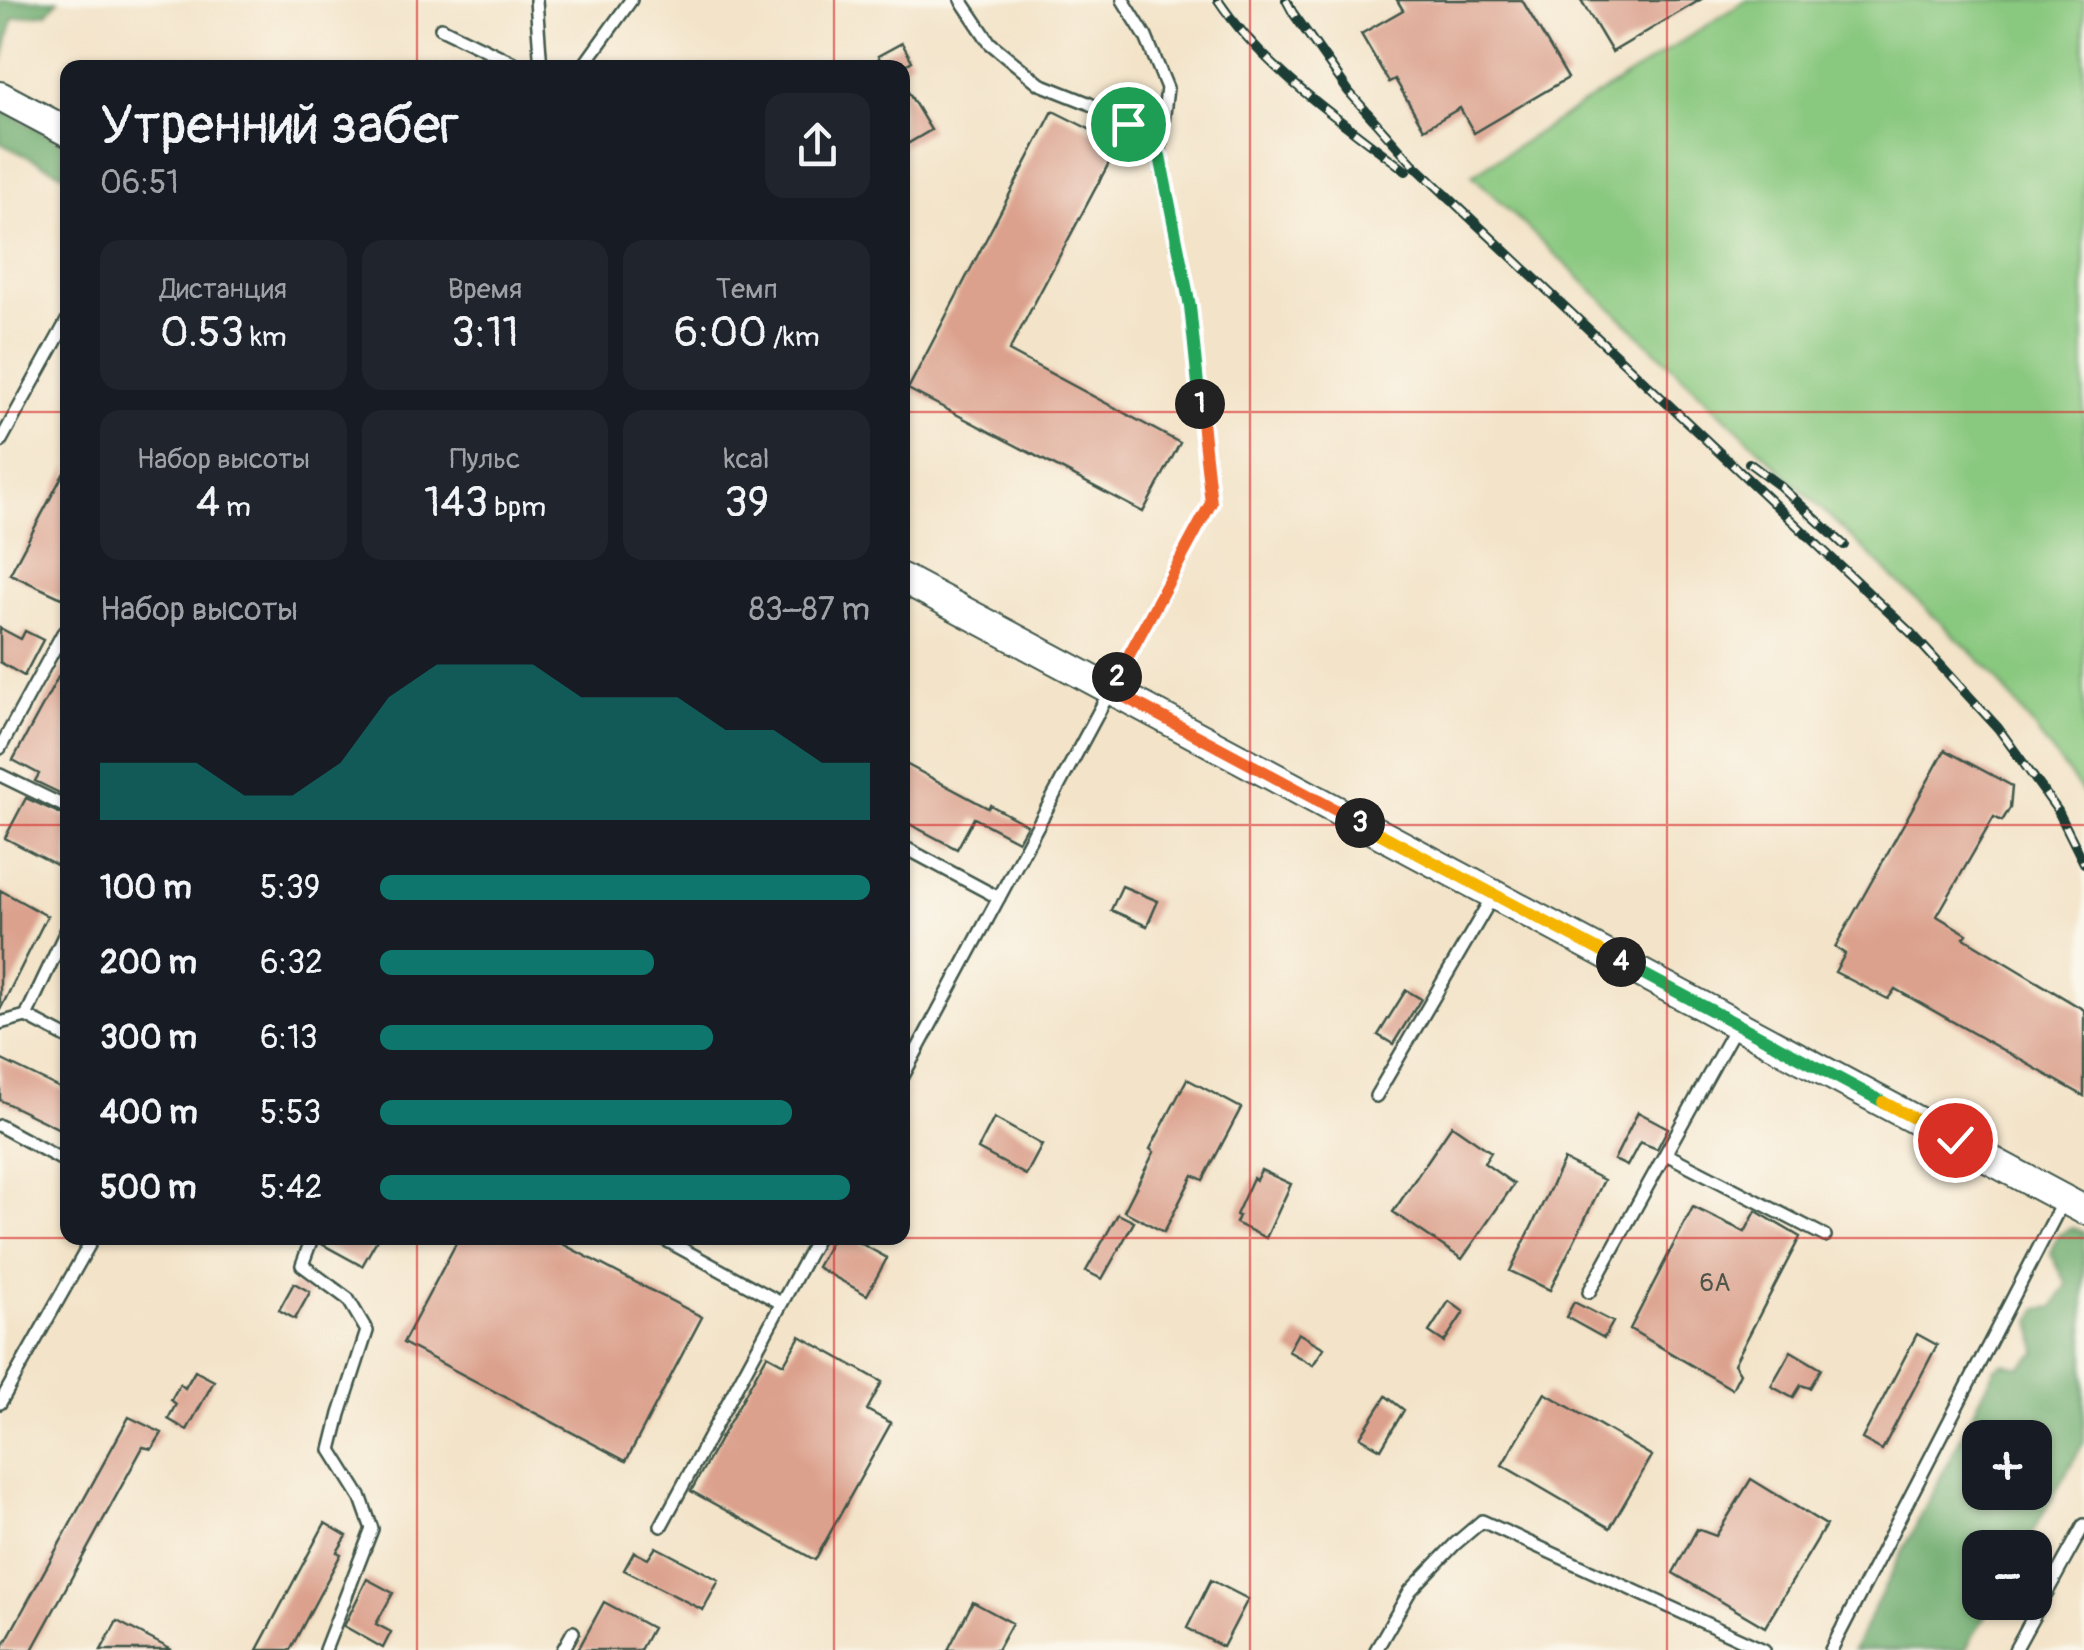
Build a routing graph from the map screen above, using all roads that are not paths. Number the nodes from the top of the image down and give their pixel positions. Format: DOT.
graph roads {
  1 [pos="536,0"];
  2 [pos="631,0"];
  3 [pos="962,0"];
  4 [pos="1123,0"];
  5 [pos="441,28"];
  6 [pos="507,60"];
  7 [pos="540,60"];
  8 [pos="588,60"];
  9 [pos="0,96"];
  10 [pos="60,128"];
  11 [pos="1160,156"];
  12 [pos="60,333"];
  13 [pos="0,442"];
  14 [pos="910,582"];
  15 [pos="60,638"];
  16 [pos="1110,689"];
  17 [pos="0,748"];
  18 [pos="0,775"];
  19 [pos="60,804"];
  20 [pos="910,850"];
  21 [pos="1494,894"];
  22 [pos="999,898"];
  23 [pos="60,944"];
  24 [pos="26,1016"];
  25 [pos="0,1023"];
  26 [pos="1737,1024"];
  27 [pos="60,1034"];
  28 [pos="910,1063"];
  29 [pos="1376,1096"];
  30 [pos="0,1126"];
  31 [pos="1666,1154"];
  32 [pos="60,1159"];
  33 [pos="2074,1204"];
  34 [pos="1825,1236"];
  35 [pos="89,1245"];
  36 [pos="310,1245"];
  37 [pos="675,1245"];
  38 [pos="812,1245"];
  39 [pos="1589,1292"];
  40 [pos="782,1303"];
  41 [pos="0,1403"];
  42 [pos="2084,1525"];
  43 [pos="661,1526"];
  44 [pos="572,1632"];
  45 [pos="325,1650"];
  46 [pos="563,1650"];
  47 [pos="1376,1650"];
  48 [pos="1764,1650"];
  49 [pos="1832,1650"];
  50 [pos="2015,1650"];
  1 -- 7 [label="lane"];
  2 -- 8 [label="lane"];
  3 -- 11 [label="lane"];
  4 -- 11 [label="lane"];
  5 -- 6 [label="lane"];
  9 -- 10 [label="street"];
  11 -- 16 [label="lane"];
  12 -- 13 [label="lane"];
  14 -- 16 [label="street"];
  15 -- 17 [label="lane"];
  16 -- 21 [label="street"];
  16 -- 22 [label="lane"];
  18 -- 19 [label="lane"];
  20 -- 22 [label="lane"];
  21 -- 26 [label="street"];
  21 -- 29 [label="lane"];
  22 -- 28 [label="lane"];
  23 -- 24 [label="lane"];
  24 -- 25 [label="lane"];
  24 -- 27 [label="lane"];
  26 -- 31 [label="lane"];
  26 -- 33 [label="street"];
  30 -- 32 [label="lane"];
  31 -- 34 [label="lane"];
  31 -- 39 [label="lane"];
  33 -- 49 [label="lane"];
  35 -- 41 [label="lane"];
  36 -- 45 [label="lane"];
  37 -- 40 [label="lane"];
  38 -- 40 [label="lane"];
  40 -- 43 [label="lane"];
  42 -- 50 [label="lane"];
  44 -- 46 [label="lane"];
  47 -- 48 [label="lane"];
}
